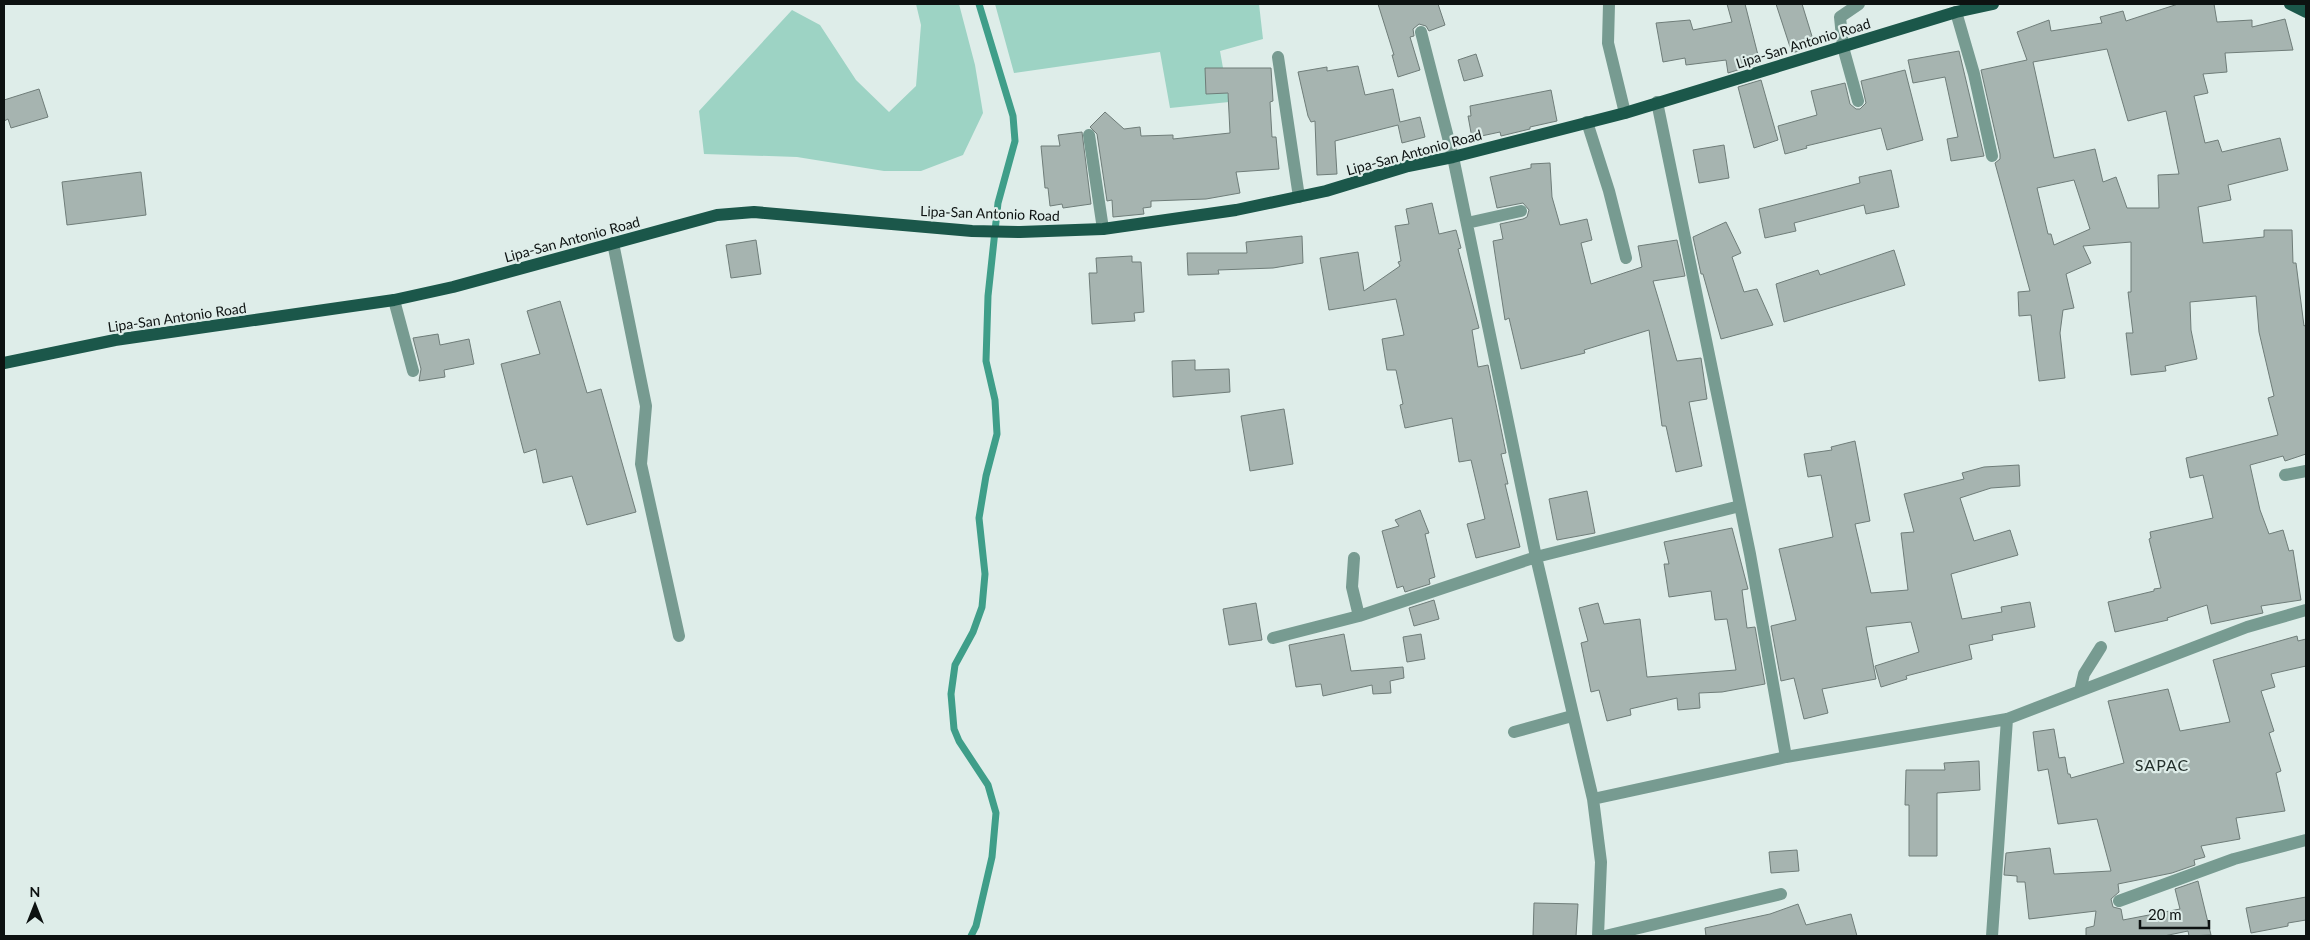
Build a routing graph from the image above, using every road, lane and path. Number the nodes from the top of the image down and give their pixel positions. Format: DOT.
graph roads {
  1 [pos="1609,4"];
  2 [pos="1859,4"];
  3 [pos="1993,4"];
  4 [pos="2290,4"];
  5 [pos="1956,12"];
  6 [pos="2306,12"];
  7 [pos="1421,32"];
  8 [pos="1843,47"];
  9 [pos="1278,57"];
  10 [pos="1858,101"];
  11 [pos="1657,102"];
  12 [pos="1625,113"];
  13 [pos="1586,122"];
  14 [pos="1089,135"];
  15 [pos="1992,156"];
  16 [pos="1453,157"];
  17 [pos="1298,197"];
  18 [pos="1521,211"];
  19 [pos="1467,223"];
  20 [pos="1103,229"];
  21 [pos="612,243"];
  22 [pos="1626,258"];
  23 [pos="394,300"];
  24 [pos="4,363"];
  25 [pos="413,371"];
  26 [pos="2306,471"];
  27 [pos="2286,475"];
  28 [pos="1740,506"];
  29 [pos="1536,557"];
  30 [pos="1354,558"];
  31 [pos="2306,610"];
  32 [pos="1359,616"];
  33 [pos="679,636"];
  34 [pos="1273,638"];
  35 [pos="2101,647"];
  36 [pos="2080,691"];
  37 [pos="1572,716"];
  38 [pos="2008,719"];
  39 [pos="1514,732"];
  40 [pos="1786,757"];
  41 [pos="1593,799"];
  42 [pos="2306,840"];
  43 [pos="1780,894"];
  44 [pos="2119,901"];
  45 [pos="1598,936"];
  46 [pos="1605,936"];
  47 [pos="1992,936"];
  1 -- 12 [label="street"];
  2 -- 8 [label="street"];
  3 -- 5 [label="main road, Lipa-San Antonio Road"];
  4 -- 6 [label="main road"];
  5 -- 8 [label="main road, Lipa-San Antonio Road"];
  5 -- 15 [label="street"];
  7 -- 16 [label="street"];
  8 -- 10 [label="street"];
  8 -- 11 [label="main road, Lipa-San Antonio Road"];
  9 -- 17 [label="street"];
  11 -- 12 [label="main road, Lipa-San Antonio Road"];
  11 -- 28 [label="street"];
  12 -- 13 [label="main road, Lipa-San Antonio Road"];
  13 -- 16 [label="main road, Lipa-San Antonio Road"];
  13 -- 22 [label="street"];
  14 -- 20 [label="street"];
  16 -- 17 [label="main road, Lipa-San Antonio Road"];
  16 -- 19 [label="street"];
  17 -- 20 [label="main road, Lipa-San Antonio Road"];
  18 -- 19 [label="street"];
  19 -- 29 [label="street"];
  20 -- 21 [label="main road, Lipa-San Antonio Road"];
  21 -- 23 [label="main road, Lipa-San Antonio Road"];
  21 -- 33 [label="street"];
  23 -- 24 [label="main road, Lipa-San Antonio Road"];
  23 -- 25 [label="street"];
  26 -- 27 [label="street"];
  28 -- 29 [label="street"];
  28 -- 40 [label="street"];
  29 -- 32 [label="street"];
  29 -- 37 [label="street"];
  30 -- 32 [label="street"];
  31 -- 36 [label="street"];
  32 -- 34 [label="street"];
  35 -- 36 [label="street"];
  36 -- 38 [label="street"];
  37 -- 39 [label="street"];
  37 -- 41 [label="street"];
  38 -- 40 [label="street"];
  38 -- 47 [label="street"];
  40 -- 41 [label="street"];
  41 -- 45 [label="street"];
  42 -- 44 [label="street"];
  43 -- 46 [label="street"];
}
